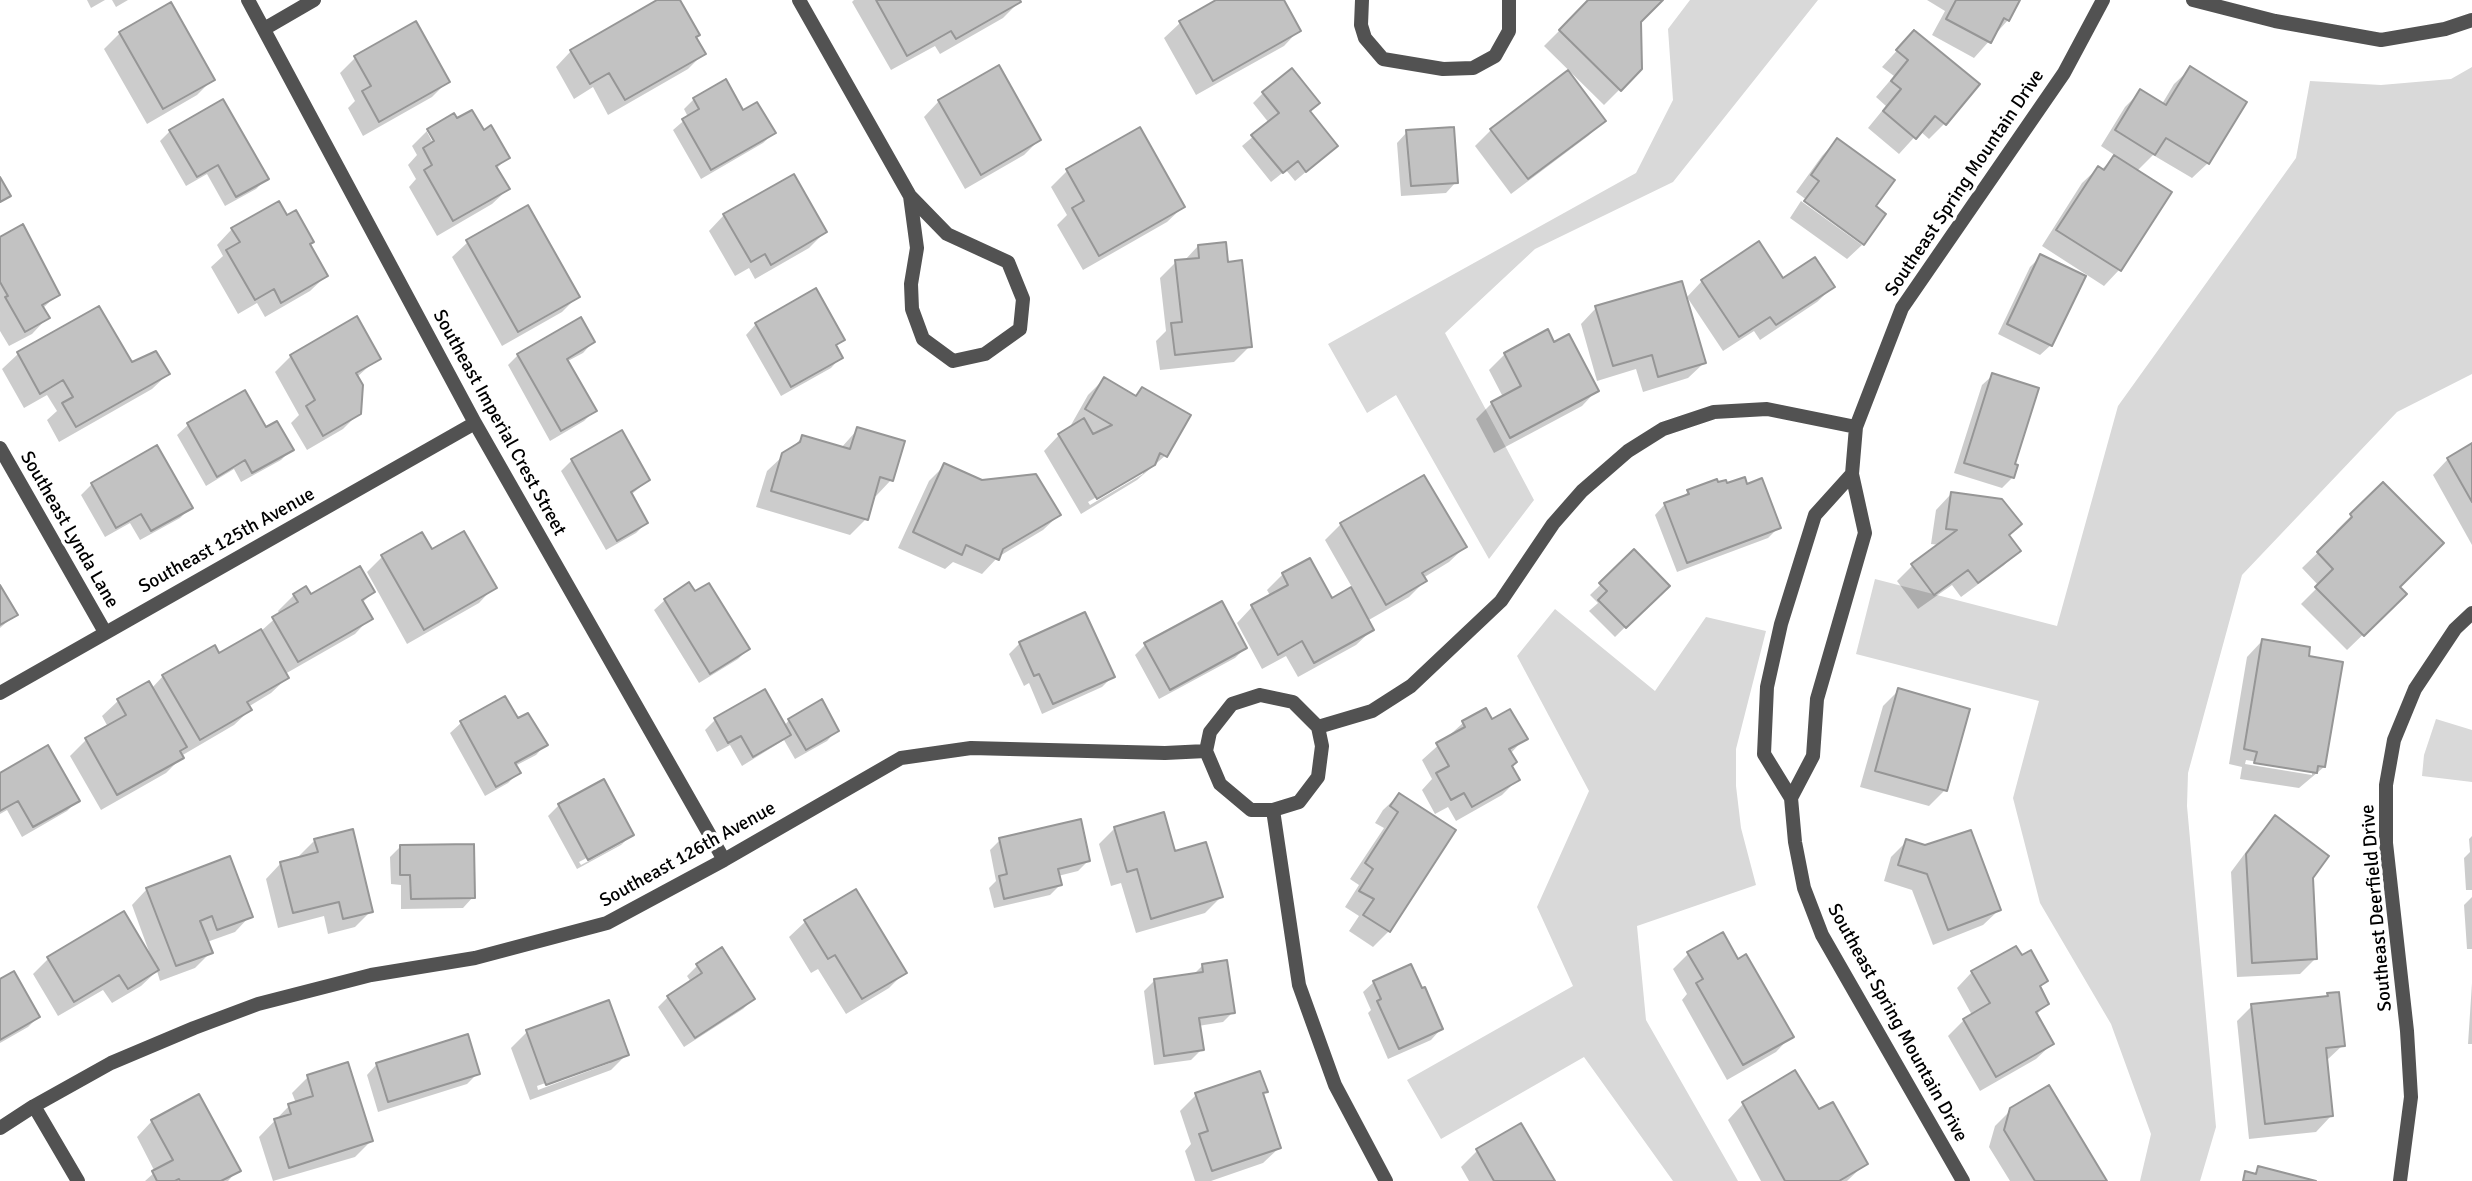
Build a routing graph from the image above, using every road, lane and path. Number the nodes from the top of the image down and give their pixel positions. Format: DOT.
graph roads {
  1 [pos="248,0"];
  2 [pos="314,0"];
  3 [pos="799,0"];
  4 [pos="1362,0"];
  5 [pos="1509,0"];
  6 [pos="2103,0"];
  7 [pos="2193,0"];
  8 [pos="2472,20"];
  9 [pos="264,29"];
  10 [pos="910,196"];
  11 [pos="475,423"];
  12 [pos="1856,427"];
  13 [pos="0,448"];
  14 [pos="1852,474"];
  15 [pos="2472,613"];
  16 [pos="105,632"];
  17 [pos="0,693"];
  18 [pos="1318,727"];
  19 [pos="1206,751"];
  20 [pos="1791,798"];
  21 [pos="1273,810"];
  22 [pos="723,860"];
  23 [pos="34,1106"];
  24 [pos="0,1128"];
  25 [pos="78,1181"];
  26 [pos="1386,1181"];
  27 [pos="1963,1181"];
  28 [pos="2400,1181"];
  1 -- 9 [label="street, Southeast Imperial Crest Street"];
  2 -- 9 [label="street"];
  3 -- 10 [label="street"];
  4 -- 5 [label="street"];
  6 -- 12 [label="street, Southeast Spring Mountain Drive"];
  7 -- 8 [label="street"];
  9 -- 11 [label="street, Southeast Imperial Crest Street"];
  10 -- 10 [label="street"];
  11 -- 16 [label="street, Southeast 125th Avenue"];
  11 -- 22 [label="street, Southeast Imperial Crest Street"];
  12 -- 14 [label="street, Southeast Spring Mountain Drive"];
  12 -- 18 [label="street"];
  13 -- 16 [label="street, Southeast Lynda Lane"];
  14 -- 20 [label="street, Southeast Spring Mountain Drive"];
  14 -- 20 [label="street, Southeast Spring Mountain Drive"];
  15 -- 28 [label="street, Southeast Deerfield Drive"];
  16 -- 17 [label="street, Southeast 125th Avenue"];
  18 -- 19 [label="street"];
  18 -- 21 [label="street"];
  19 -- 21 [label="street"];
  19 -- 22 [label="street, Southeast 126th Avenue"];
  20 -- 27 [label="street, Southeast Spring Mountain Drive"];
  21 -- 26 [label="street"];
  22 -- 23 [label="street, Southeast 126th Avenue"];
  23 -- 24 [label="street, Southeast 126th Avenue"];
  23 -- 25 [label="street"];
}
